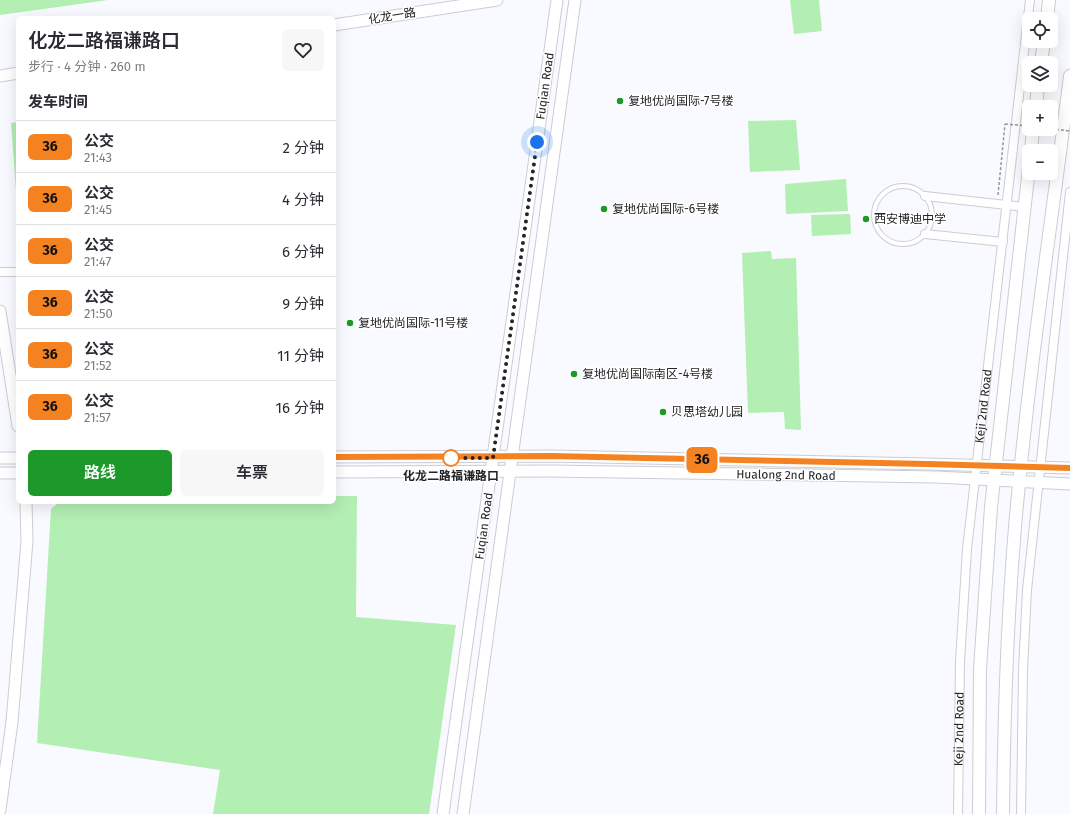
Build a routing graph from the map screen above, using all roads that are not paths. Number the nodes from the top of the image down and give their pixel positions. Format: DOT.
graph roads {
  1 [pos="497,0"];
  2 [pos="557,0"];
  3 [pos="575,0"];
  4 [pos="1030,0"];
  5 [pos="1049,0"];
  6 [pos="1048,12"];
  7 [pos="336,25"];
  8 [pos="16,73"];
  9 [pos="0,76"];
  10 [pos="1070,76"];
  11 [pos="1028,180"];
  12 [pos="1070,192"];
  13 [pos="925,196"];
  14 [pos="1007,204"];
  15 [pos="1025,207"];
  16 [pos="925,234"];
  17 [pos="1003,242"];
  18 [pos="0,272"];
  19 [pos="16,272"];
  20 [pos="0,310"];
  21 [pos="16,413"];
  22 [pos="336,457"];
  23 [pos="512,457"];
  24 [pos="0,458"];
  25 [pos="16,458"];
  26 [pos="493,458"];
  27 [pos="978,465"];
  28 [pos="996,465"];
  29 [pos="1021,467"];
  30 [pos="1040,468"];
  31 [pos="1070,468"];
  32 [pos="510,471"];
  33 [pos="336,472"];
  34 [pos="491,472"];
  35 [pos="0,473"];
  36 [pos="16,473"];
  37 [pos="976,479"];
  38 [pos="994,480"];
  39 [pos="1019,482"];
  40 [pos="1038,484"];
  41 [pos="1070,484"];
  42 [pos="26,504"];
  43 [pos="0,810"];
  44 [pos="443,814"];
  45 [pos="462,814"];
  46 [pos="958,814"];
  47 [pos="979,814"];
  48 [pos="1003,814"];
  49 [pos="1021,814"];
  1 -- 7 [label="street, 化龙一路"];
  2 -- 26 [label="street, Fuqian Road"];
  3 -- 23 [label="street, Fuqian Road"];
  4 -- 14 [label="street, Keji 2nd Road"];
  5 -- 6 [label="main road"];
  8 -- 9 [label="street"];
  10 -- 29 [label="main road"];
  11 -- 15 [label="main road, Keji 2nd Road"];
  12 -- 30 [label="street"];
  13 -- 14 [label="street"];
  13 -- 16 [label="lane"];
  13 -- 16 [label="lane"];
  14 -- 15 [label="street"];
  14 -- 17 [label="street, Keji 2nd Road"];
  15 -- 28 [label="main road, Keji 2nd Road"];
  16 -- 17 [label="street"];
  17 -- 27 [label="street, Keji 2nd Road"];
  18 -- 19 [label="street"];
  20 -- 21 [label="street"];
  22 -- 26 [label="street, Hualong 2nd Road"];
  23 -- 26 [label="street, Hualong 2nd Road"];
  23 -- 27 [label="street, Hualong 2nd Road"];
  23 -- 32 [label="street, Fuqian Road"];
  24 -- 25 [label="street"];
  26 -- 34 [label="street, Fuqian Road"];
  27 -- 28 [label="street, Hualong 2nd Road"];
  27 -- 37 [label="street, Keji 2nd Road"];
  28 -- 29 [label="street, Hualong 2nd Road"];
  28 -- 38 [label="main road, Keji 2nd Road"];
  29 -- 30 [label="street, Hualong 2nd Road"];
  29 -- 39 [label="main road"];
  30 -- 31 [label="street, Hualong 2nd Road"];
  30 -- 40 [label="street"];
  32 -- 34 [label="street, Hualong 2nd Road"];
  32 -- 37 [label="street, Hualong 2nd Road"];
  32 -- 45 [label="street, Fuqian Road"];
  33 -- 34 [label="street, Hualong 2nd Road"];
  34 -- 44 [label="street, Fuqian Road"];
  35 -- 36 [label="street"];
  37 -- 38 [label="street, Hualong 2nd Road"];
  37 -- 46 [label="street, Keji 2nd Road"];
  38 -- 39 [label="street, Hualong 2nd Road"];
  38 -- 47 [label="main road, Keji 2nd Road"];
  39 -- 40 [label="street, Hualong 2nd Road"];
  39 -- 48 [label="main road"];
  40 -- 41 [label="street, Hualong 2nd Road"];
  40 -- 49 [label="street"];
  42 -- 43 [label="street"];
}
